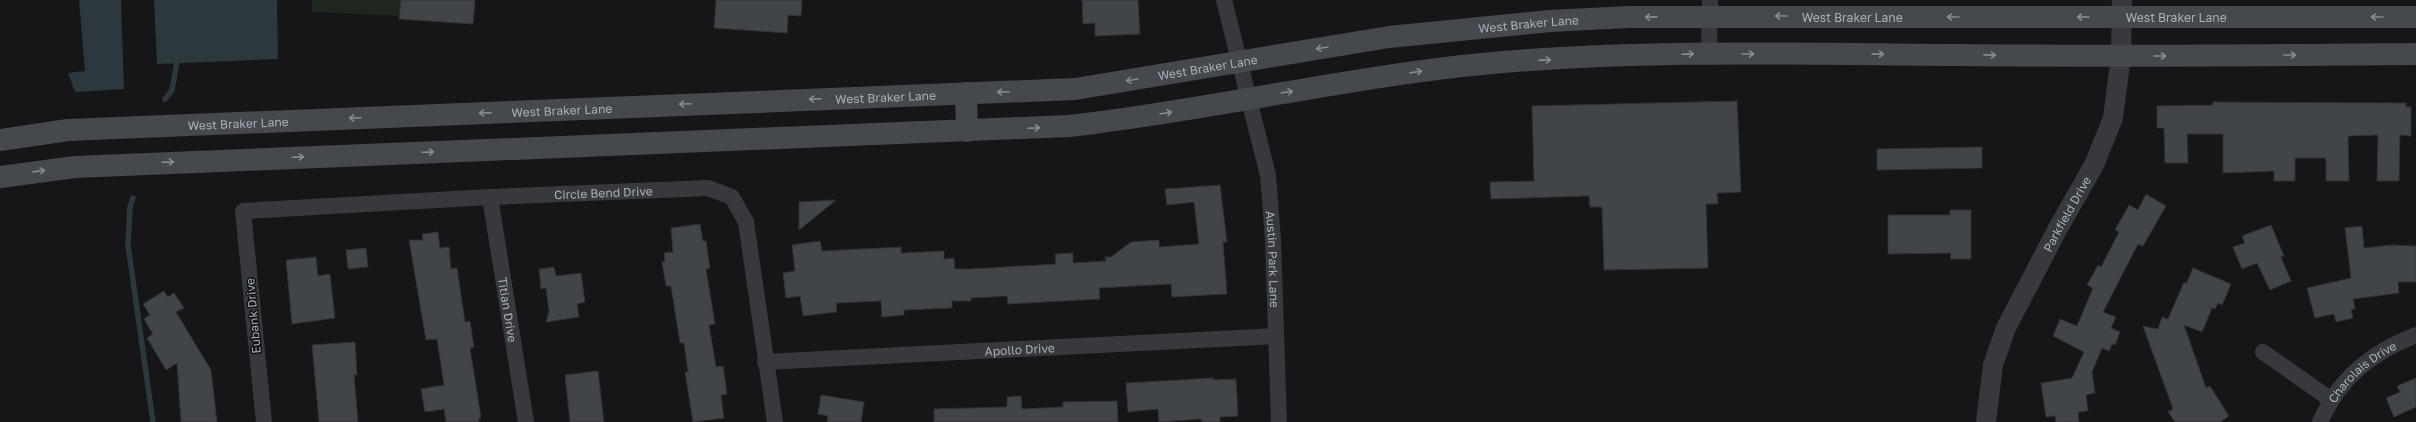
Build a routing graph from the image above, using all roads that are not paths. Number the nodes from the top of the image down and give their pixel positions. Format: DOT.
graph roads {
  1 [pos="1224,0"];
  2 [pos="1710,8"];
  3 [pos="2122,8"];
  4 [pos="2416,16"];
  5 [pos="1709,54"];
  6 [pos="2416,54"];
  7 [pos="2121,56"];
  8 [pos="1240,61"];
  9 [pos="966,93"];
  10 [pos="1249,98"];
  11 [pos="967,131"];
  12 [pos="0,140"];
  13 [pos="0,177"];
  14 [pos="490,197"];
  15 [pos="243,211"];
  16 [pos="2416,335"];
  17 [pos="1275,336"];
  18 [pos="2263,352"];
  19 [pos="765,362"];
  20 [pos="2330,399"];
  21 [pos="264,422"];
  22 [pos="526,422"];
  23 [pos="775,422"];
  24 [pos="1279,422"];
  25 [pos="1986,422"];
  26 [pos="2320,422"];
  1 -- 8 [label="street, Austin Park Lane"];
  3 -- 2 [label="main road, West Braker Lane, one-way"];
  2 -- 5 [label="street"];
  2 -- 8 [label="main road, West Braker Lane, one-way"];
  4 -- 3 [label="main road, West Braker Lane, one-way"];
  3 -- 7 [label="street, Parkfield Drive"];
  5 -- 7 [label="main road, one-way"];
  10 -- 5 [label="main road, one-way"];
  7 -- 6 [label="main road, one-way"];
  7 -- 25 [label="street, Parkfield Drive"];
  8 -- 9 [label="main road, West Braker Lane, one-way"];
  8 -- 10 [label="street, Austin Park Lane"];
  9 -- 11 [label="main road"];
  9 -- 12 [label="main road, West Braker Lane, one-way"];
  11 -- 10 [label="main road, one-way"];
  10 -- 17 [label="street, Austin Park Lane"];
  13 -- 11 [label="main road, one-way"];
  14 -- 15 [label="street, Circle Bend Drive"];
  14 -- 19 [label="street, Circle Bend Drive"];
  14 -- 22 [label="street, Titian Drive"];
  15 -- 21 [label="street, Eubank Drive"];
  16 -- 20 [label="street, Charolais Drive"];
  17 -- 19 [label="street, Apollo Drive"];
  17 -- 24 [label="street, Austin Park Lane"];
  18 -- 20 [label="street"];
  19 -- 23 [label="street, Circle Bend Drive"];
  20 -- 26 [label="street, Charolais Drive"];
}
